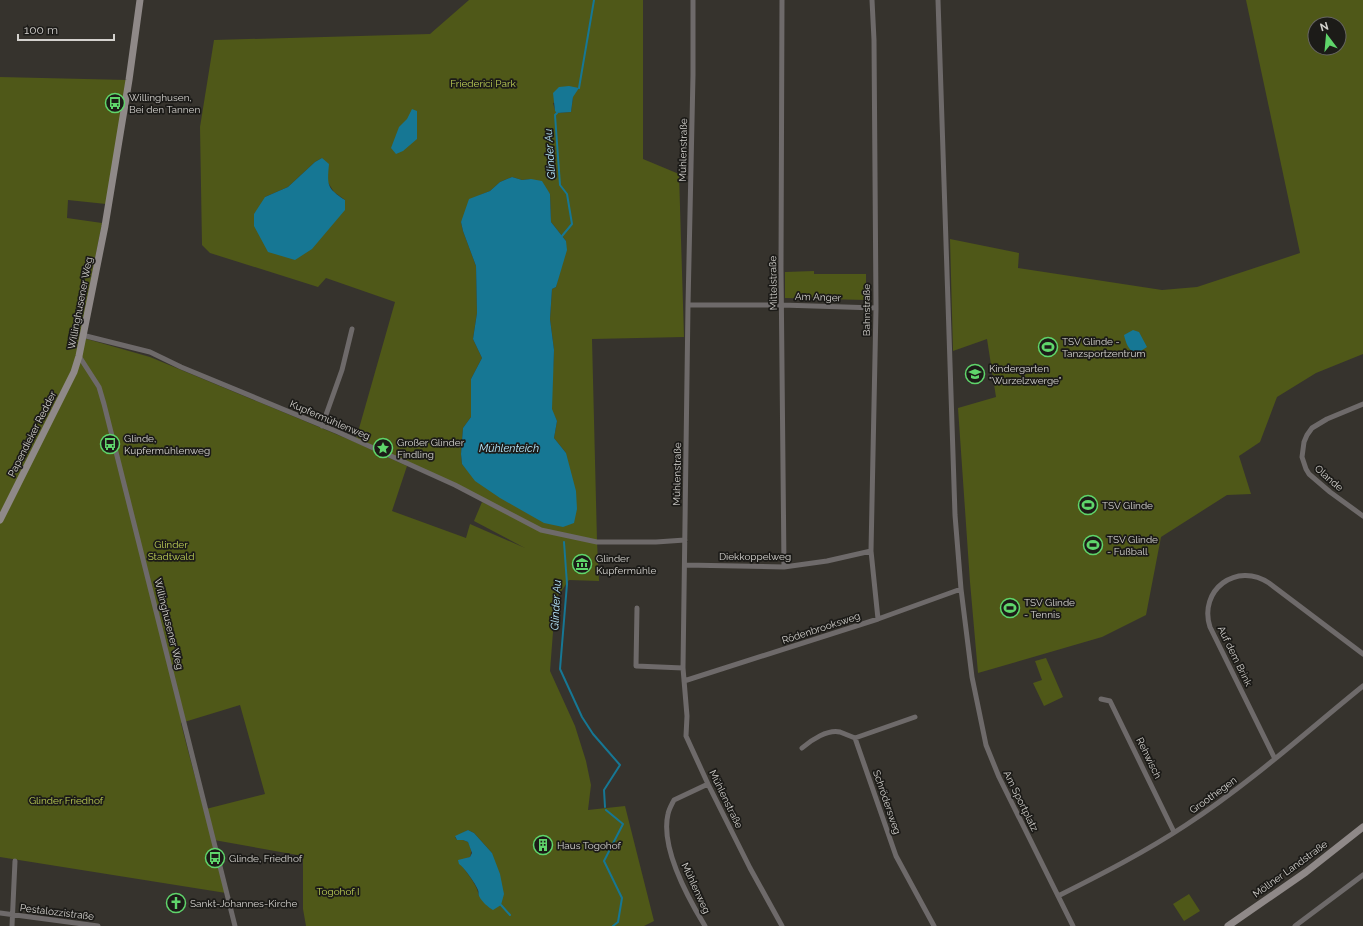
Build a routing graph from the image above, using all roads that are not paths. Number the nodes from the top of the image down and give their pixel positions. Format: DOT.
graph roads {
  1 [pos="140,0"];
  2 [pos="693,0"];
  3 [pos="782,0"];
  4 [pos="872,0"];
  5 [pos="938,0"];
  6 [pos="688,305"];
  7 [pos="782,305"];
  8 [pos="876,308"];
  9 [pos="352,329"];
  10 [pos="82,335"];
  11 [pos="79,356"];
  12 [pos="1363,404"];
  13 [pos="322,426"];
  14 [pos="1363,516"];
  15 [pos="0,520"];
  16 [pos="685,540"];
  17 [pos="871,551"];
  18 [pos="685,565"];
  19 [pos="784,567"];
  20 [pos="962,589"];
  21 [pos="637,608"];
  22 [pos="878,619"];
  23 [pos="1363,654"];
  24 [pos="683,668"];
  25 [pos="684,681"];
  26 [pos="1363,686"];
  27 [pos="1101,699"];
  28 [pos="915,717"];
  29 [pos="855,738"];
  30 [pos="802,748"];
  31 [pos="1275,758"];
  32 [pos="708,784"];
  33 [pos="1363,827"];
  34 [pos="1174,832"];
  35 [pos="15,861"];
  36 [pos="1363,875"];
  37 [pos="1058,896"];
  38 [pos="0,913"];
  39 [pos="14,916"];
  40 [pos="1303,924"];
  41 [pos="12,926"];
  42 [pos="98,926"];
  43 [pos="235,926"];
  44 [pos="705,926"];
  45 [pos="782,926"];
  46 [pos="934,926"];
  47 [pos="1073,926"];
  48 [pos="1228,926"];
  49 [pos="1296,926"];
  1 -- 10 [label="street, Willinghusener Weg"];
  2 -- 6 [label="street, Mühlenstraße"];
  3 -- 7 [label="street, Mittelstraße"];
  4 -- 8 [label="street, Bahnstraße"];
  5 -- 20 [label="street, Am Sportplatz"];
  6 -- 7 [label="street, Am Anger"];
  6 -- 16 [label="street, Mühlenstraße"];
  7 -- 8 [label="street, Am Anger"];
  7 -- 19 [label="street, Mittelstraße"];
  8 -- 17 [label="street, Bahnstraße"];
  9 -- 13 [label="street"];
  10 -- 11 [label="street, Willinghusener Weg"];
  10 -- 13 [label="street, Kupfermühlenweg"];
  11 -- 15 [label="street, Papendieker Redder"];
  11 -- 43 [label="street, Willinghusener Weg"];
  12 -- 14 [label="street, Olande"];
  13 -- 16 [label="street, Kupfermühlenweg"];
  16 -- 18 [label="street, Mühlenstraße"];
  17 -- 19 [label="street, Diekkoppelweg"];
  17 -- 22 [label="street, Bahnstraße"];
  18 -- 19 [label="street, Diekkoppelweg"];
  18 -- 24 [label="street, Mühlenstraße"];
  20 -- 22 [label="street, Rödenbrooksweg"];
  20 -- 37 [label="street, Am Sportplatz"];
  21 -- 24 [label="street"];
  22 -- 25 [label="street, Rödenbrooksweg"];
  23 -- 31 [label="street, Auf dem Brink"];
  24 -- 25 [label="street, Mühlenstraße"];
  25 -- 32 [label="street, Mühlenstraße"];
  26 -- 31 [label="street, Groothegen"];
  27 -- 34 [label="street, Rehwisch"];
  28 -- 29 [label="street"];
  29 -- 30 [label="street"];
  29 -- 46 [label="street, Schrödersweg"];
  31 -- 34 [label="street, Groothegen"];
  32 -- 44 [label="street, Mühlenweg"];
  32 -- 45 [label="street, Mühlenstraße"];
  33 -- 48 [label="street, Möllner Landstraße"];
  34 -- 37 [label="street, Groothegen"];
  35 -- 39 [label="street"];
  36 -- 40 [label="street"];
  37 -- 47 [label="street, Am Sportplatz"];
  38 -- 39 [label="street, Pestalozzistraße"];
  39 -- 41 [label="street"];
  39 -- 42 [label="street, Pestalozzistraße"];
  40 -- 49 [label="street"];
}
